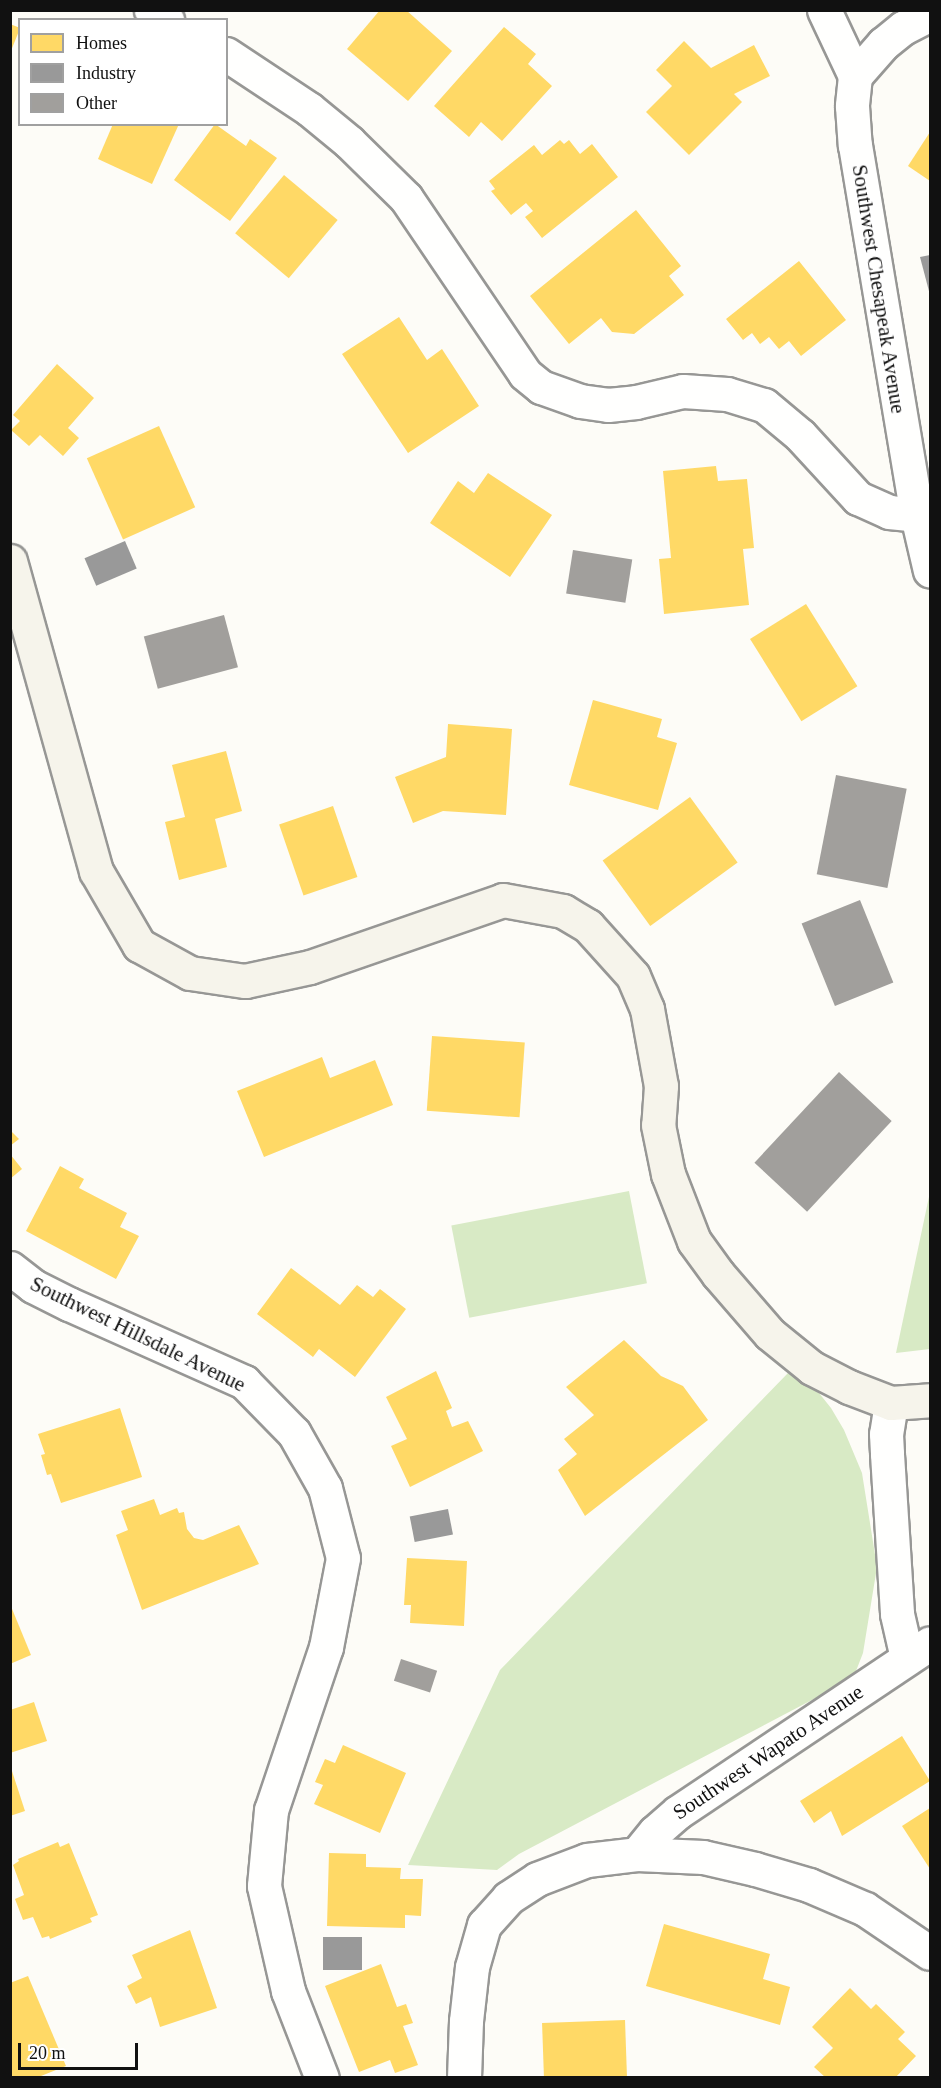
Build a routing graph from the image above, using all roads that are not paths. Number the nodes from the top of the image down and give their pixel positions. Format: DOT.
graph roads {
  1 [pos="151,10"];
  2 [pos="824,10"];
  3 [pos="930,14"];
  4 [pos="164,18"];
  5 [pos="228,55"];
  6 [pos="855,76"];
  7 [pos="917,515"];
  8 [pos="10,561"];
  9 [pos="930,571"];
  10 [pos="10,1268"];
  11 [pos="930,1400"];
  12 [pos="891,1403"];
  13 [pos="919,1651"];
  14 [pos="637,1854"];
  15 [pos="930,1953"];
  16 [pos="322,2078"];
  17 [pos="464,2078"];
  1 -- 4 [label="street"];
  2 -- 6 [label="street"];
  3 -- 6 [label="street"];
  5 -- 7 [label="street"];
  6 -- 7 [label="street, Southwest Chesapeak Avenue"];
  7 -- 9 [label="street, Southwest Chesapeak Avenue"];
  8 -- 12 [label="street"];
  10 -- 16 [label="street, Southwest Hillsdale Avenue"];
  11 -- 12 [label="street"];
  12 -- 13 [label="street, Southwest Wapato Avenue"];
  13 -- 14 [label="street, Southwest Wapato Avenue"];
  14 -- 15 [label="street"];
  14 -- 17 [label="street"];
}
